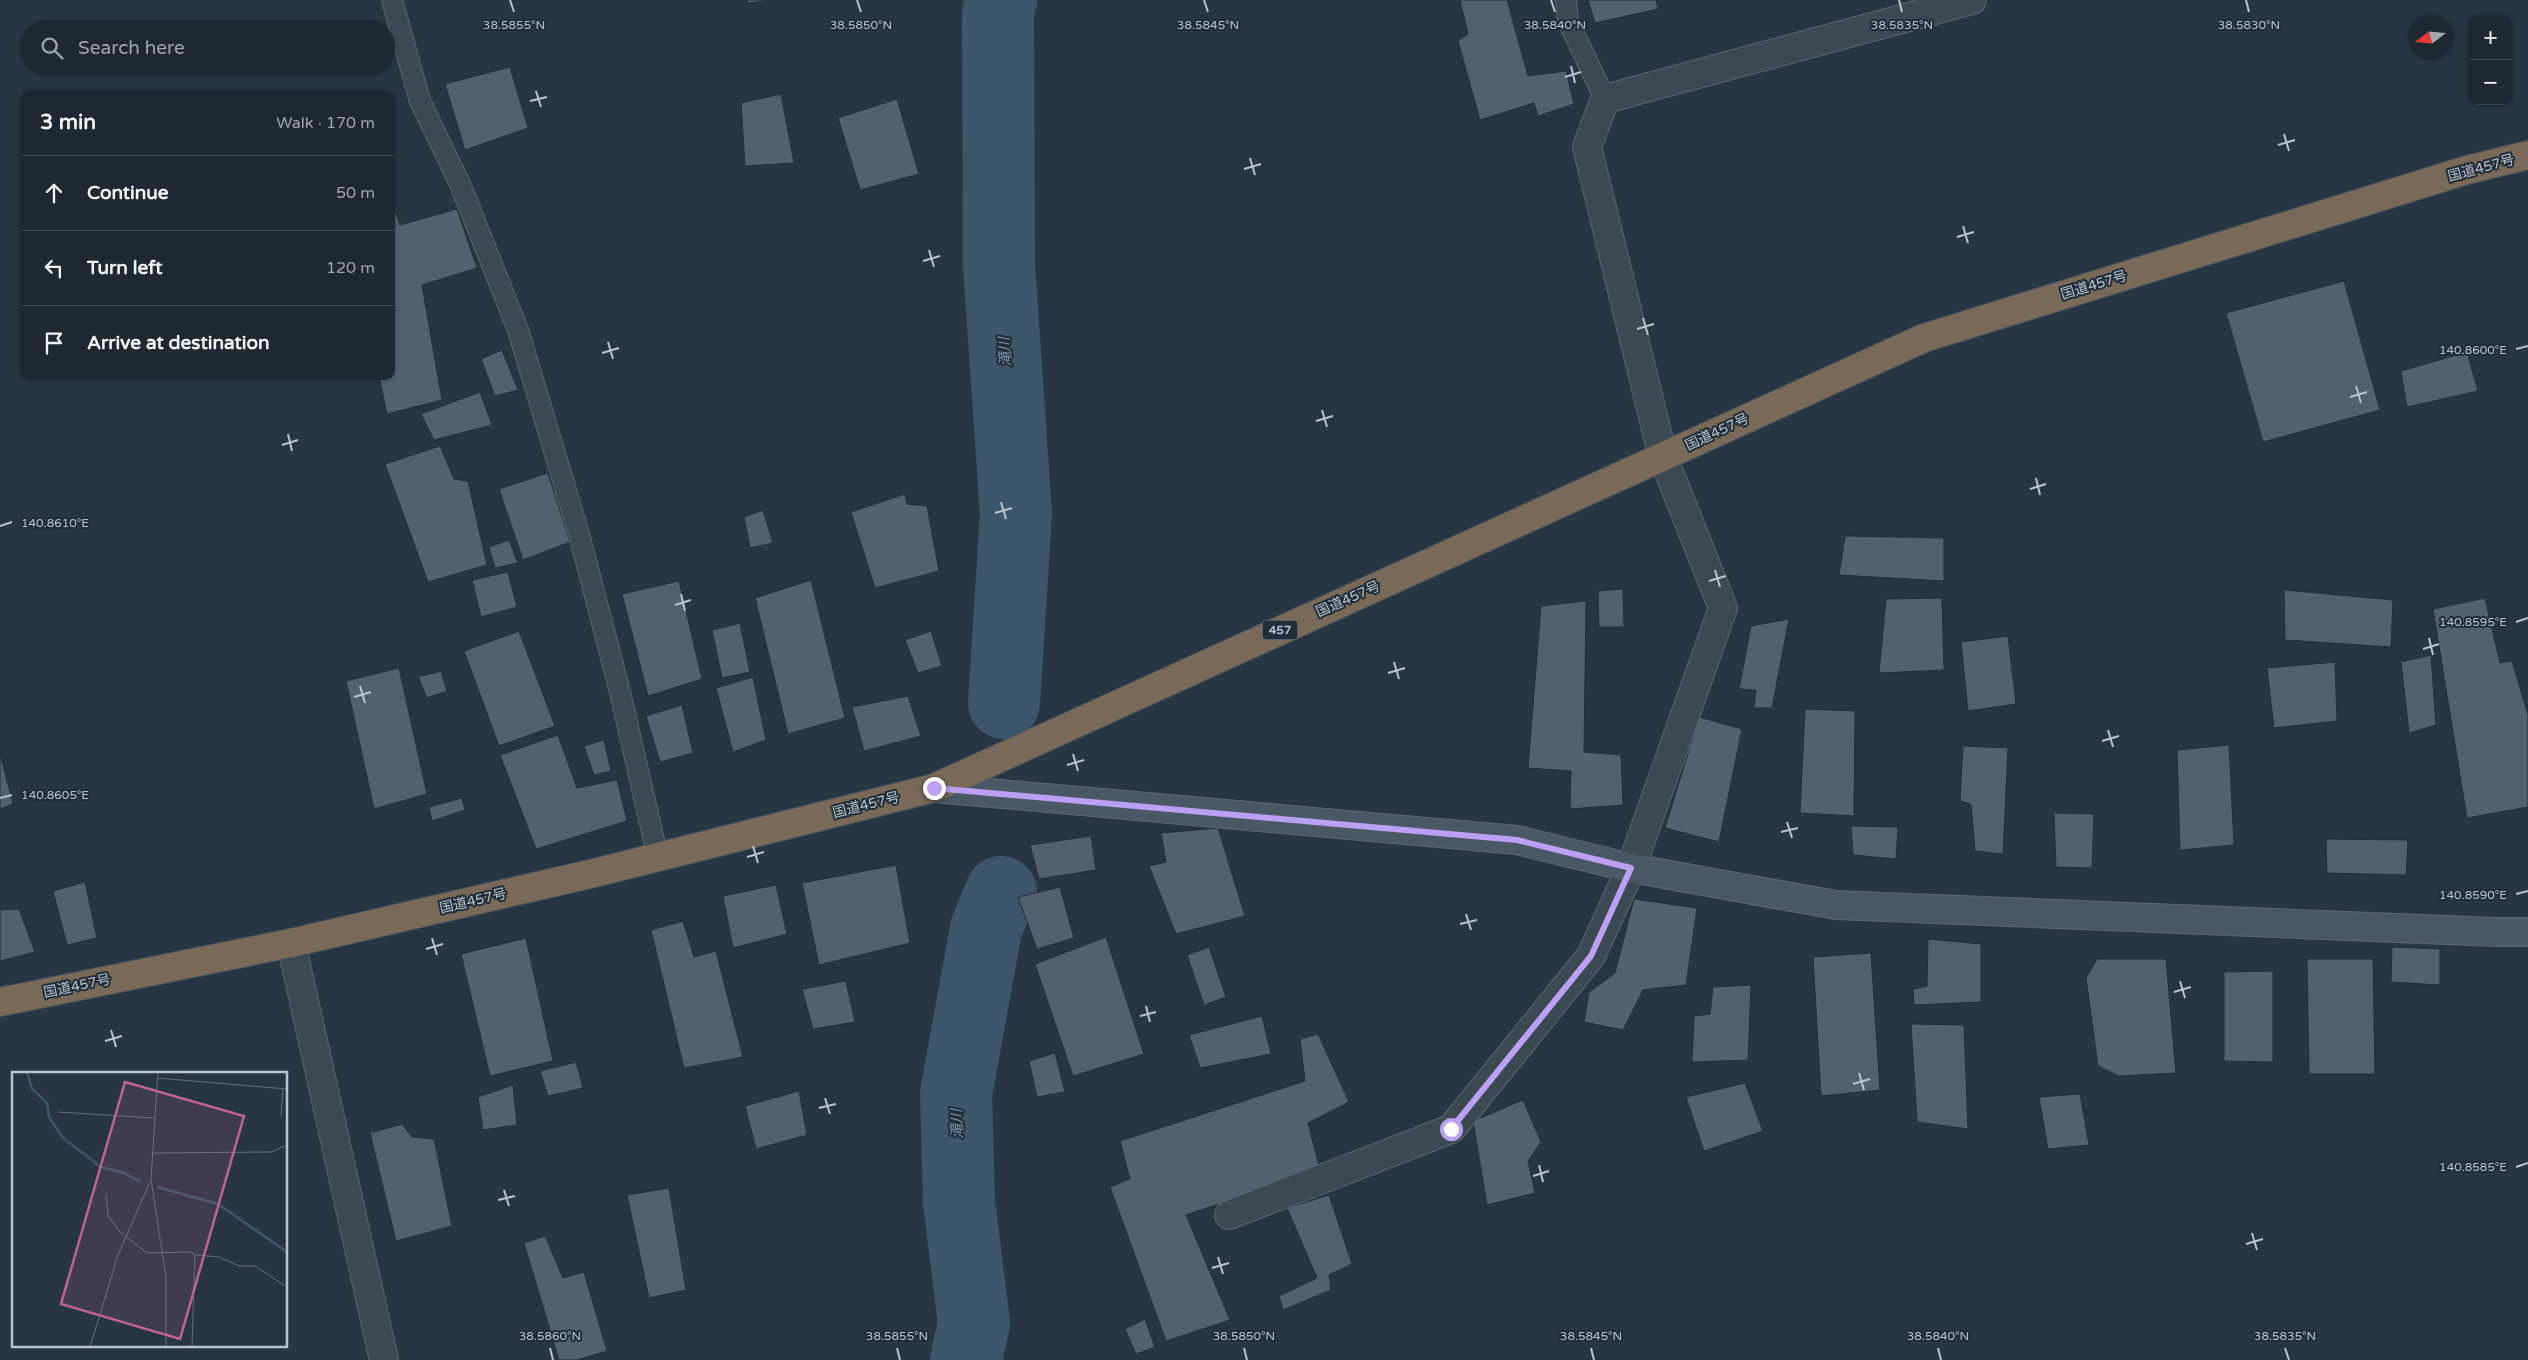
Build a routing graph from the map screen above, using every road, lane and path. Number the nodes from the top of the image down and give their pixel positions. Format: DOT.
graph roads {
  1 [pos="392,0"];
  2 [pos="1566,0"];
  3 [pos="1972,0"];
  4 [pos="1605,99"];
  5 [pos="2528,155"];
  6 [pos="1663,457"];
  7 [pos="934,788"];
  8 [pos="658,858"];
  9 [pos="1631,868"];
  10 [pos="2528,932"];
  11 [pos="291,943"];
  12 [pos="0,1002"];
  13 [pos="1228,1215"];
  14 [pos="384,1360"];
  1 -- 8 [label="lane"];
  2 -- 4 [label="lane"];
  3 -- 4 [label="street"];
  4 -- 6 [label="street"];
  5 -- 6 [label="highway, 国道457号 / 457"];
  6 -- 7 [label="highway, 国道457号 / 457"];
  6 -- 9 [label="street"];
  7 -- 8 [label="highway, 国道457号 / 457"];
  7 -- 9 [label="street"];
  8 -- 11 [label="highway, 国道457号 / 457"];
  9 -- 10 [label="street"];
  9 -- 13 [label="street"];
  11 -- 12 [label="highway, 国道457号 / 457"];
  11 -- 14 [label="street"];
}
